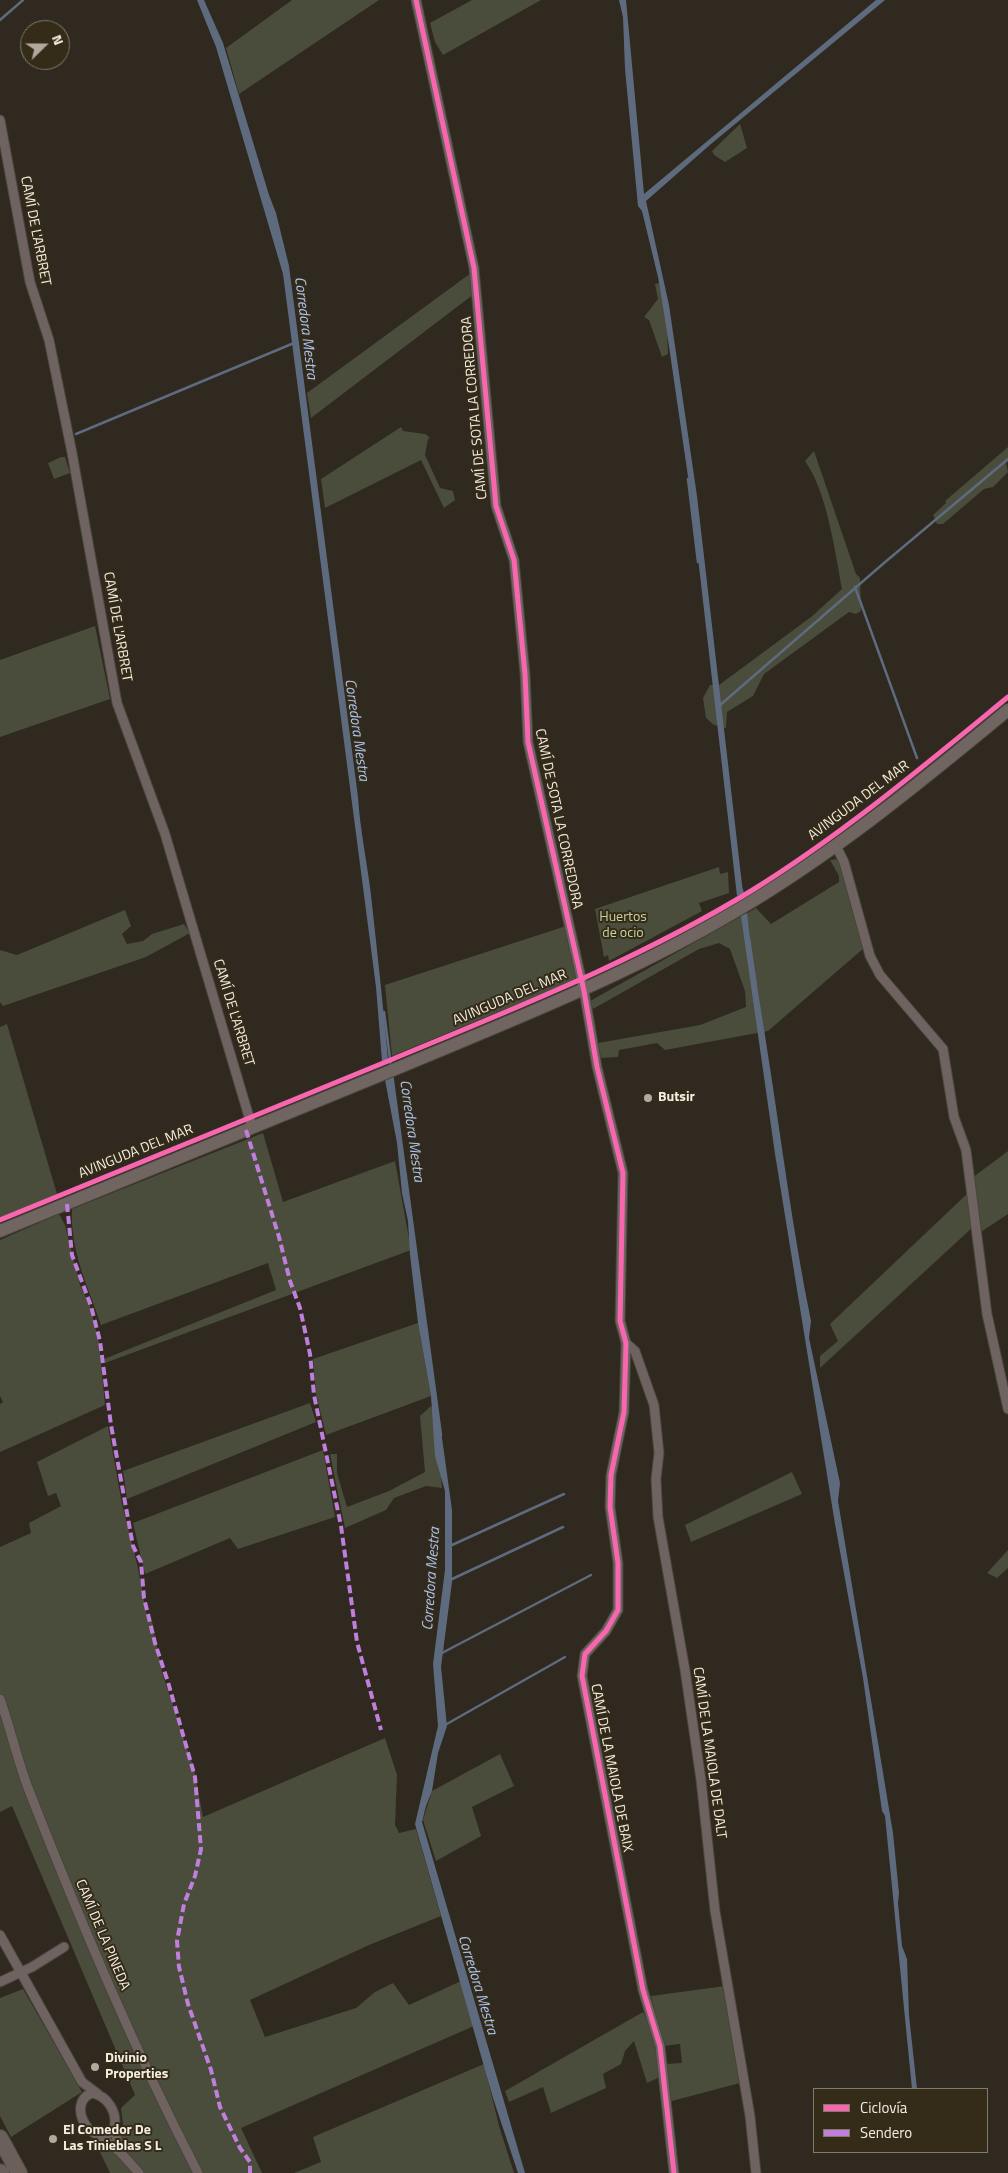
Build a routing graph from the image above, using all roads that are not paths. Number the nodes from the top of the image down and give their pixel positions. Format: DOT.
graph roads {
  1 [pos="416,0"];
  2 [pos="0,120"];
  3 [pos="1008,710"];
  4 [pos="836,846"];
  5 [pos="584,991"];
  6 [pos="252,1128"];
  7 [pos="0,1231"];
  8 [pos="626,1343"];
  9 [pos="1008,1409"];
  10 [pos="0,1699"];
  11 [pos="0,1935"];
  12 [pos="64,1947"];
  13 [pos="20,1972"];
  14 [pos="0,1982"];
  15 [pos="76,2071"];
  16 [pos="98,2094"];
  17 [pos="82,2102"];
  18 [pos="114,2128"];
  19 [pos="100,2136"];
  20 [pos="0,2138"];
  21 [pos="120,2152"];
  22 [pos="19,2173"];
  23 [pos="139,2173"];
  24 [pos="198,2173"];
  25 [pos="674,2173"];
  26 [pos="756,2173"];
  1 -- 5 [label="street, CAMÍ DE SOTA LA CORREDORA"];
  2 -- 6 [label="street, CAMÍ DE L'ARBRET"];
  3 -- 4 [label="street, AVINGUDA DEL MAR"];
  4 -- 5 [label="street, AVINGUDA DEL MAR"];
  4 -- 9 [label="street"];
  5 -- 6 [label="street, AVINGUDA DEL MAR"];
  5 -- 8 [label="street, CAMÍ DE LA MAIOLA DE BAIX"];
  6 -- 7 [label="street, AVINGUDA DEL MAR"];
  8 -- 25 [label="street, CAMÍ DE LA MAIOLA DE BAIX"];
  8 -- 26 [label="street, CAMÍ DE LA MAIOLA DE DALT"];
  10 -- 24 [label="street, CAMÍ DE LA PINEDA"];
  11 -- 13 [label="street"];
  12 -- 13 [label="street"];
  13 -- 14 [label="street"];
  13 -- 15 [label="street"];
  15 -- 16 [label="street"];
  15 -- 17 [label="street"];
  16 -- 17 [label="street"];
  16 -- 18 [label="street"];
  17 -- 19 [label="street"];
  18 -- 19 [label="street"];
  18 -- 21 [label="street"];
  19 -- 21 [label="street"];
  20 -- 22 [label="highway"];
  21 -- 23 [label="street"];
}
